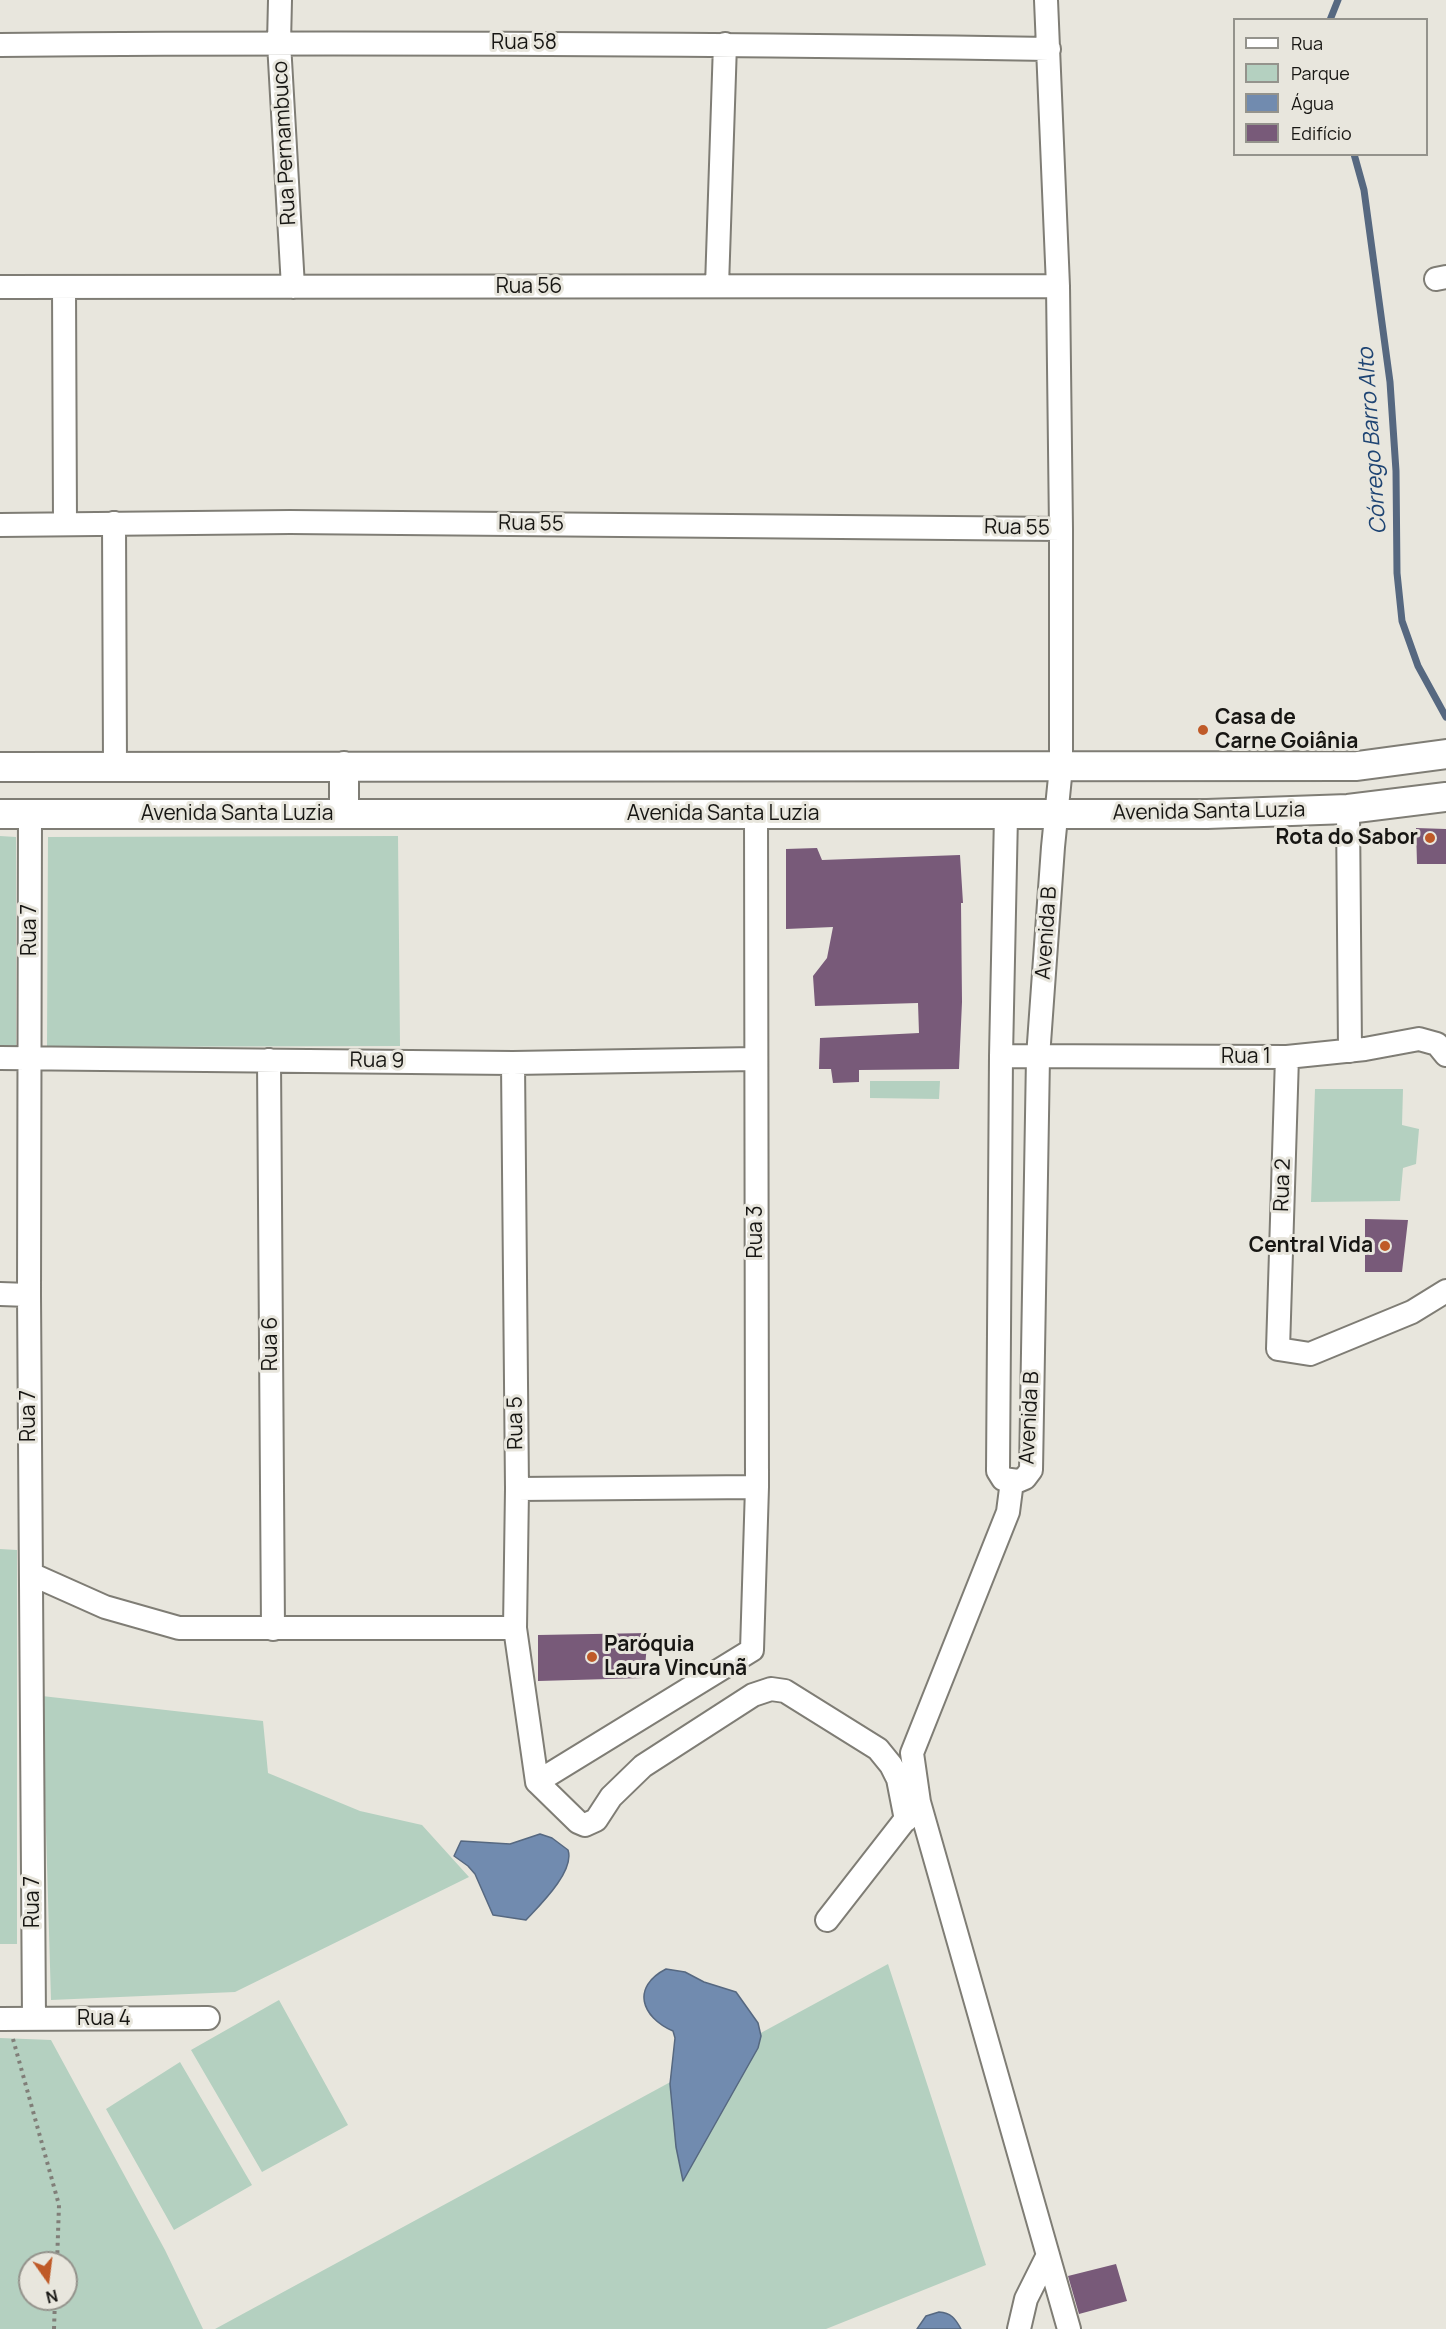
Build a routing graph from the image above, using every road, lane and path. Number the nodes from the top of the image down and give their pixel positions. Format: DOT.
graph roads {
  1 [pos="280,0"];
  2 [pos="1047,0"];
  3 [pos="279,43"];
  4 [pos="724,44"];
  5 [pos="0,45"];
  6 [pos="1049,49"];
  7 [pos="717,286"];
  8 [pos="1058,286"];
  9 [pos="0,287"];
  10 [pos="64,287"];
  11 [pos="293,287"];
  12 [pos="114,523"];
  13 [pos="65,524"];
  14 [pos="0,525"];
  15 [pos="1061,529"];
  16 [pos="1446,754"];
  17 [pos="115,766"];
  18 [pos="344,766"];
  19 [pos="0,767"];
  20 [pos="1061,767"];
  21 [pos="1446,797"];
  22 [pos="1348,809"];
  23 [pos="344,813"];
  24 [pos="756,813"];
  25 [pos="1058,813"];
  26 [pos="0,814"];
  27 [pos="30,814"];
  28 [pos="1006,815"];
  29 [pos="1350,1051"];
  30 [pos="1446,1055"];
  31 [pos="1001,1056"];
  32 [pos="1038,1057"];
  33 [pos="1287,1057"];
  34 [pos="0,1058"];
  35 [pos="30,1058"];
  36 [pos="755,1059"];
  37 [pos="269,1060"];
  38 [pos="513,1063"];
  39 [pos="1446,1292"];
  40 [pos="0,1294"];
  41 [pos="29,1295"];
  42 [pos="1012,1481"];
  43 [pos="757,1487"];
  44 [pos="517,1489"];
  45 [pos="31,1574"];
  46 [pos="515,1628"];
  47 [pos="273,1629"];
  48 [pos="537,1782"];
  49 [pos="912,1811"];
  50 [pos="827,1920"];
  51 [pos="208,2018"];
  52 [pos="4,2019"];
  53 [pos="34,2019"];
  54 [pos="57,2251"];
  55 [pos="1048,2256"];
  56 [pos="55,2311"];
  57 [pos="54,2329"];
  58 [pos="1019,2329"];
  59 [pos="1069,2329"];
  1 -- 3 [label="street, Rua Pernambuco"];
  2 -- 6 [label="street, Avenida B"];
  3 -- 4 [label="street, Rua 58"];
  3 -- 5 [label="street, Rua 58"];
  3 -- 11 [label="street, Rua Pernambuco"];
  4 -- 6 [label="street, Rua 58"];
  4 -- 7 [label="street"];
  6 -- 8 [label="street, Avenida B"];
  7 -- 8 [label="street, Rua 56"];
  7 -- 11 [label="street, Rua 56"];
  8 -- 15 [label="street, Avenida B"];
  9 -- 10 [label="street, Rua 56"];
  10 -- 11 [label="street, Rua 56"];
  10 -- 13 [label="street"];
  12 -- 13 [label="street, Rua 55"];
  12 -- 15 [label="street, Rua 55"];
  12 -- 17 [label="street"];
  13 -- 14 [label="street, Rua 55"];
  15 -- 20 [label="street, Avenida B"];
  16 -- 20 [label="street"];
  17 -- 18 [label="street"];
  17 -- 19 [label="street"];
  18 -- 20 [label="street"];
  18 -- 23 [label="street"];
  20 -- 25 [label="street, Avenida B"];
  21 -- 22 [label="street, Avenida Santa Luzia"];
  22 -- 25 [label="street, Avenida Santa Luzia"];
  22 -- 29 [label="street"];
  23 -- 24 [label="street, Avenida Santa Luzia"];
  23 -- 27 [label="street, Avenida Santa Luzia"];
  24 -- 28 [label="street, Avenida Santa Luzia"];
  24 -- 36 [label="street, Rua 3"];
  25 -- 28 [label="street, Avenida Santa Luzia"];
  25 -- 32 [label="street, Avenida B"];
  26 -- 27 [label="street, Avenida Santa Luzia"];
  27 -- 35 [label="street, Rua 7"];
  28 -- 31 [label="street, Avenida B"];
  29 -- 30 [label="street, Rua 1"];
  29 -- 33 [label="street, Rua 1"];
  31 -- 32 [label="street, Rua 1"];
  31 -- 42 [label="street, Avenida B"];
  32 -- 33 [label="street, Rua 1"];
  32 -- 42 [label="street, Avenida B"];
  33 -- 39 [label="street, Rua 2"];
  34 -- 35 [label="street, Rua 9"];
  35 -- 37 [label="street, Rua 9"];
  35 -- 41 [label="street, Rua 7"];
  36 -- 38 [label="street, Rua 9"];
  36 -- 43 [label="street, Rua 3"];
  37 -- 38 [label="street, Rua 9"];
  37 -- 47 [label="street, Rua 6"];
  38 -- 44 [label="street, Rua 5"];
  40 -- 41 [label="street"];
  41 -- 45 [label="street, Rua 7"];
  42 -- 49 [label="street"];
  43 -- 44 [label="street"];
  43 -- 48 [label="street, Rua 3"];
  44 -- 46 [label="street, Rua 5"];
  45 -- 47 [label="street"];
  45 -- 53 [label="street, Rua 7"];
  46 -- 47 [label="street"];
  46 -- 48 [label="street, Rua 5"];
  48 -- 49 [label="street"];
  49 -- 50 [label="street"];
  49 -- 55 [label="street"];
  51 -- 53 [label="street, Rua 4"];
  52 -- 53 [label="street, Rua 4"];
  52 -- 54 [label="path"];
  55 -- 58 [label="street"];
  55 -- 59 [label="street"];
  56 -- 57 [label="path"];
}
